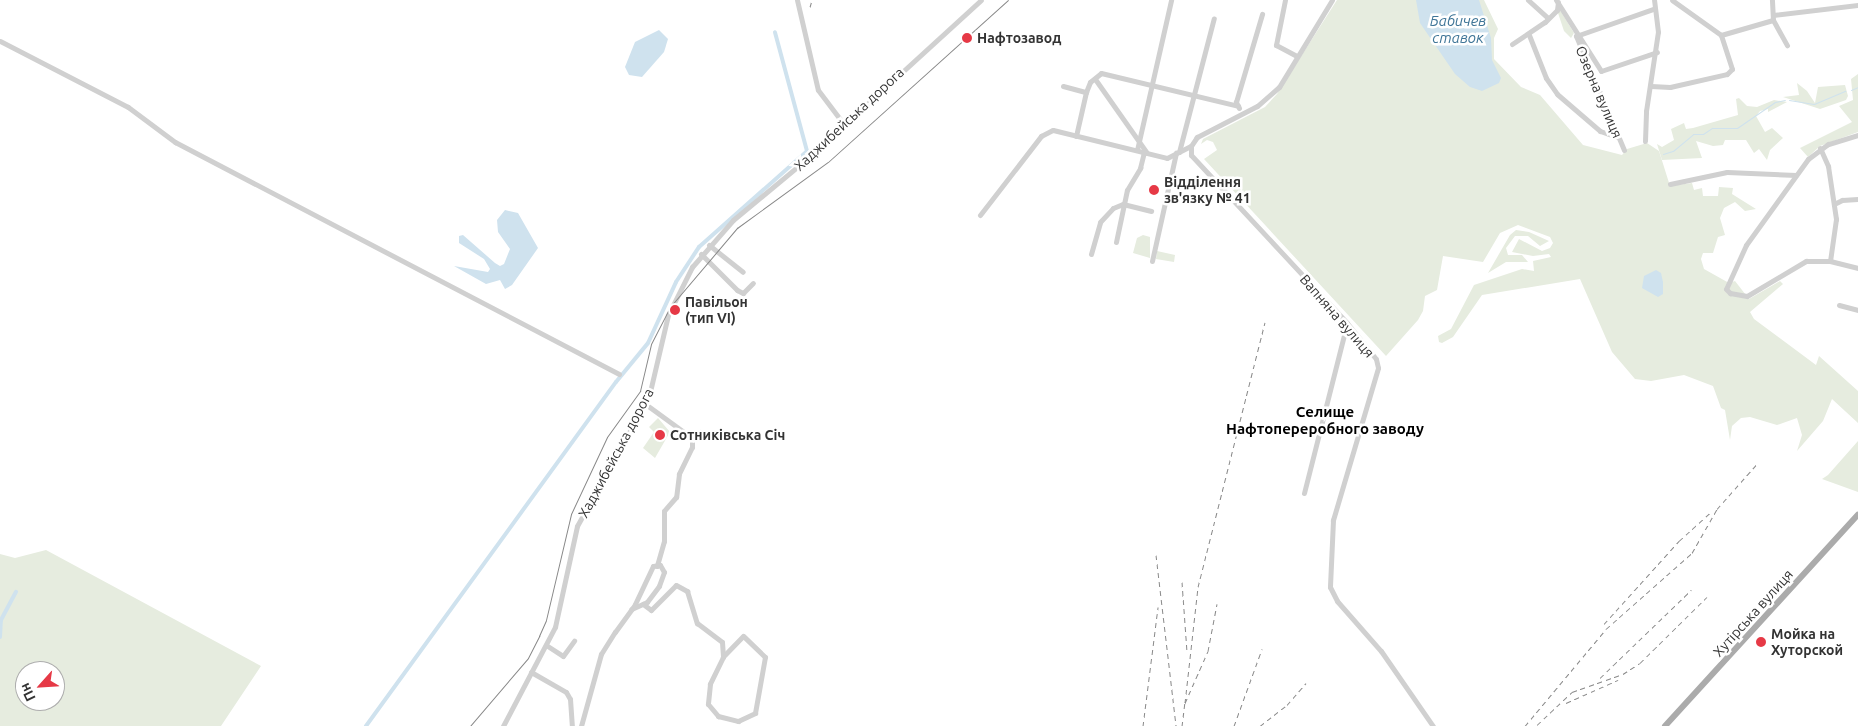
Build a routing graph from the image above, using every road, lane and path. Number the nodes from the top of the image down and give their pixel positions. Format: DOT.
graph roads {
  1 [pos="797,0"];
  2 [pos="981,0"];
  3 [pos="1171,0"];
  4 [pos="1285,0"];
  5 [pos="1332,0"];
  6 [pos="1528,0"];
  7 [pos="1654,0"];
  8 [pos="1672,0"];
  9 [pos="1772,0"];
  10 [pos="1558,1"];
  11 [pos="1858,5"];
  12 [pos="1653,10"];
  13 [pos="1262,14"];
  14 [pos="1214,18"];
  15 [pos="1548,18"];
  16 [pos="1773,18"];
  17 [pos="1578,34"];
  18 [pos="1529,35"];
  19 [pos="1721,35"];
  20 [pos="0,41"];
  21 [pos="1512,44"];
  22 [pos="1787,46"];
  23 [pos="1657,52"];
  24 [pos="1297,56"];
  25 [pos="1094,78"];
  26 [pos="1063,86"];
  27 [pos="1151,86"];
  28 [pos="1651,86"];
  29 [pos="1086,92"];
  30 [pos="1193,96"];
  31 [pos="1238,106"];
  32 [pos="1242,113"];
  33 [pos="843,123"];
  34 [pos="1858,135"];
  35 [pos="1076,136"];
  36 [pos="1618,137"];
  37 [pos="1138,138"];
  38 [pos="1646,141"];
  39 [pos="1191,146"];
  40 [pos="1820,148"];
  41 [pos="1137,150"];
  42 [pos="1624,150"];
  43 [pos="1145,152"];
  44 [pos="1177,153"];
  45 [pos="1796,174"];
  46 [pos="1670,184"];
  47 [pos="1858,199"];
  48 [pos="1123,204"];
  49 [pos="1834,204"];
  50 [pos="1151,211"];
  51 [pos="980,215"];
  52 [pos="1116,242"];
  53 [pos="709,245"];
  54 [pos="701,254"];
  55 [pos="1091,254"];
  56 [pos="1152,261"];
  57 [pos="1830,261"];
  58 [pos="1858,268"];
  59 [pos="744,272"];
  60 [pos="753,283"];
  61 [pos="1839,305"];
  62 [pos="1858,310"];
  63 [pos="1347,323"];
  64 [pos="619,374"];
  65 [pos="644,403"];
  66 [pos="700,432"];
  67 [pos="692,438"];
  68 [pos="1304,493"];
  69 [pos="1858,515"];
  70 [pos="657,566"];
  71 [pos="643,604"];
  72 [pos="631,609"];
  73 [pos="574,641"];
  74 [pos="546,645"];
  75 [pos="723,657"];
  76 [pos="531,672"];
  77 [pos="503,726"];
  78 [pos="572,726"];
  79 [pos="581,726"];
  80 [pos="1433,726"];
  81 [pos="1665,726"];
  1 -- 33 [label="street"];
  2 -- 33 [label="street, Хаджибейська дорога"];
  3 -- 27 [label="street"];
  4 -- 24 [label="street"];
  5 -- 24 [label="street"];
  6 -- 15 [label="street"];
  7 -- 12 [label="street"];
  8 -- 19 [label="street"];
  9 -- 16 [label="street"];
  10 -- 15 [label="street"];
  10 -- 17 [label="street"];
  11 -- 16 [label="street"];
  12 -- 17 [label="street"];
  12 -- 23 [label="street"];
  13 -- 31 [label="street"];
  14 -- 30 [label="street"];
  15 -- 18 [label="street"];
  16 -- 19 [label="street"];
  16 -- 22 [label="street"];
  17 -- 23 [label="street"];
  17 -- 36 [label="street, Озерна вулиця"];
  18 -- 21 [label="street"];
  18 -- 36 [label="street"];
  19 -- 28 [label="street"];
  20 -- 64 [label="street"];
  23 -- 28 [label="street"];
  24 -- 32 [label="street"];
  25 -- 27 [label="street"];
  25 -- 29 [label="street"];
  25 -- 37 [label="street"];
  26 -- 29 [label="street"];
  27 -- 30 [label="street"];
  27 -- 37 [label="street"];
  28 -- 38 [label="street"];
  29 -- 35 [label="street"];
  30 -- 31 [label="street"];
  30 -- 44 [label="street"];
  31 -- 32 [label="street"];
  32 -- 39 [label="street"];
  33 -- 53 [label="street, Хаджибейська дорога"];
  34 -- 40 [label="street"];
  35 -- 41 [label="street"];
  35 -- 51 [label="street"];
  36 -- 42 [label="street, Озерна вулиця"];
  37 -- 41 [label="street"];
  37 -- 43 [label="street"];
  39 -- 44 [label="street"];
  39 -- 63 [label="street, Вапняна вулиця"];
  40 -- 45 [label="street"];
  40 -- 49 [label="street"];
  41 -- 43 [label="street"];
  43 -- 44 [label="street"];
  43 -- 48 [label="street"];
  44 -- 56 [label="street"];
  45 -- 46 [label="street"];
  45 -- 57 [label="street"];
  47 -- 49 [label="street"];
  48 -- 50 [label="street"];
  48 -- 52 [label="street"];
  48 -- 55 [label="street"];
  49 -- 57 [label="street"];
  53 -- 54 [label="street, Хаджибейська дорога"];
  53 -- 59 [label="street"];
  54 -- 60 [label="street"];
  54 -- 65 [label="street, Хаджибейська дорога"];
  57 -- 58 [label="street"];
  61 -- 62 [label="street"];
  63 -- 68 [label="street"];
  63 -- 80 [label="street, Вапняна вулиця"];
  65 -- 67 [label="street"];
  65 -- 74 [label="street, Хаджибейська дорога"];
  66 -- 67 [label="street"];
  67 -- 70 [label="street"];
  69 -- 81 [label="main road, Хутірська вулиця"];
  70 -- 71 [label="street"];
  70 -- 72 [label="street"];
  71 -- 72 [label="street"];
  71 -- 75 [label="street"];
  72 -- 79 [label="street"];
  73 -- 74 [label="street"];
  74 -- 76 [label="street, Хаджибейська дорога"];
  75 -- 75 [label="street"];
  76 -- 77 [label="street, Хаджибейська дорога"];
  76 -- 78 [label="street"];
}
